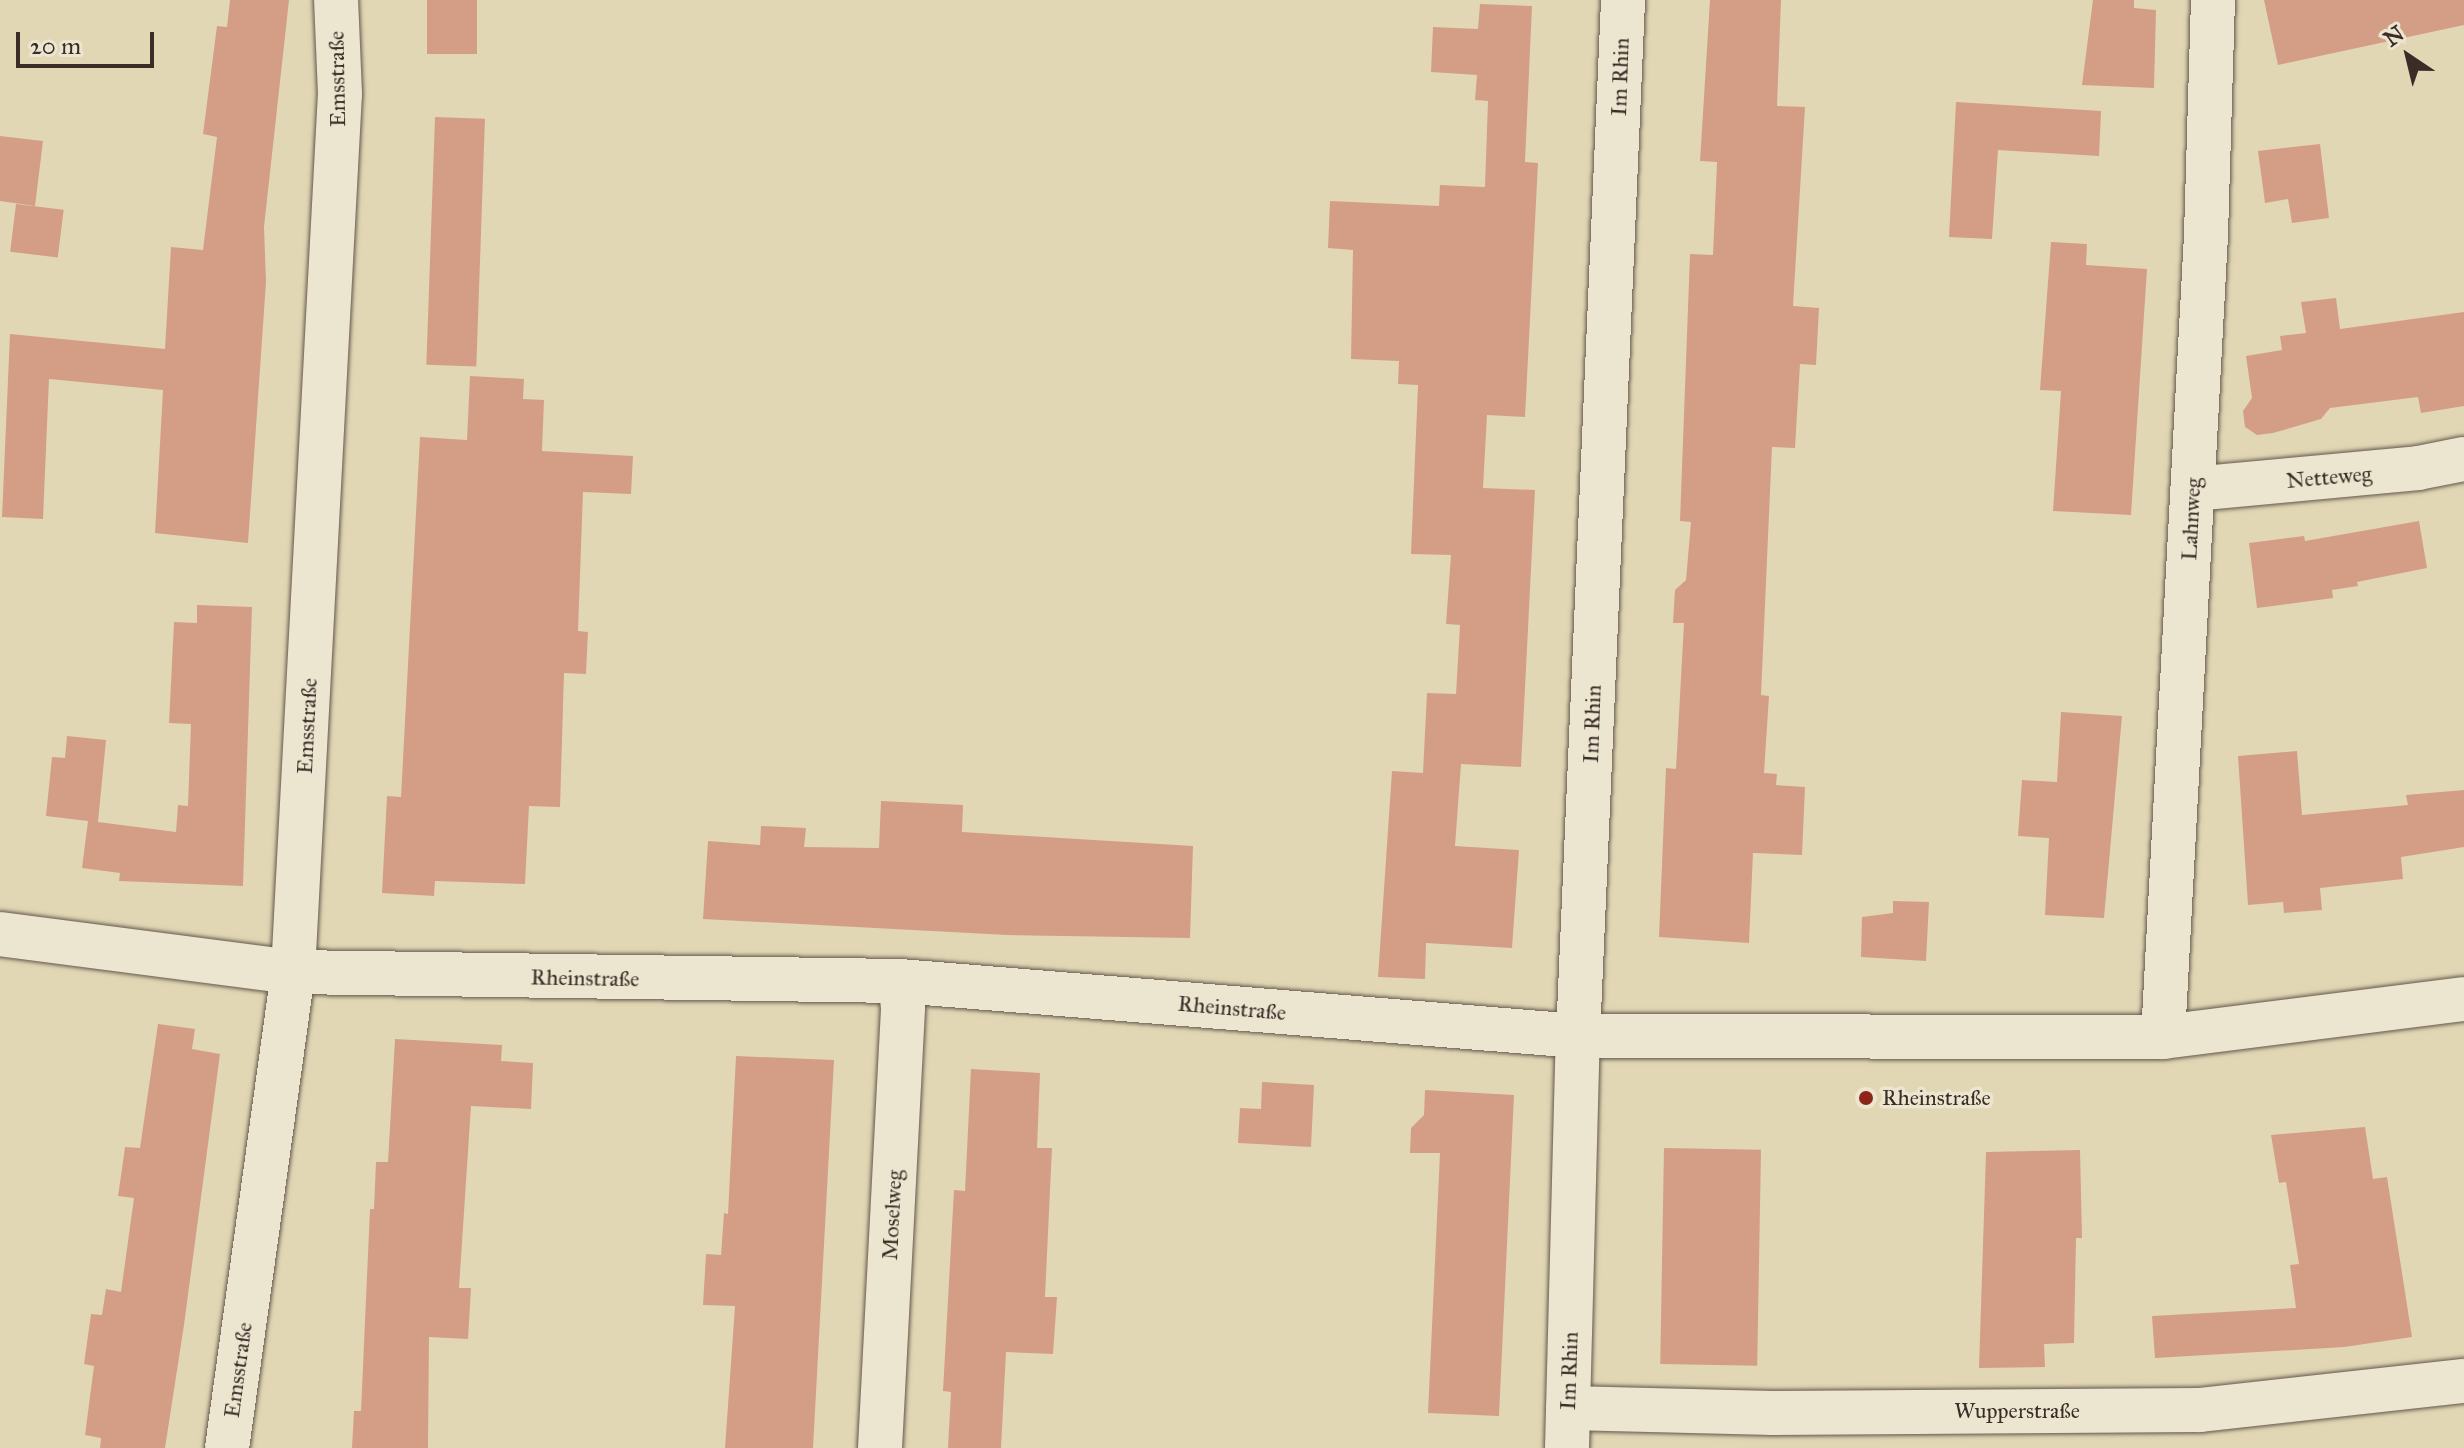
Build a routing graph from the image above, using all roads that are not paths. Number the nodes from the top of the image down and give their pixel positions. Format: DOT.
graph roads {
  1 [pos="336,0"];
  2 [pos="1623,0"];
  3 [pos="2213,0"];
  4 [pos="2464,459"];
  5 [pos="2193,489"];
  6 [pos="0,934"];
  7 [pos="293,972"];
  8 [pos="900,981"];
  9 [pos="2464,999"];
  10 [pos="1578,1036"];
  11 [pos="2163,1037"];
  12 [pos="2464,1381"];
  13 [pos="1567,1428"];
  14 [pos="227,1448"];
  15 [pos="880,1448"];
  1 -- 7 [label="street, Emsstraße"];
  2 -- 10 [label="street, Im Rhin"];
  3 -- 5 [label="street, Lahnweg"];
  4 -- 5 [label="street, Netteweg"];
  5 -- 11 [label="street, Lahnweg"];
  6 -- 7 [label="street, Rheinstraße"];
  7 -- 8 [label="street, Rheinstraße"];
  7 -- 14 [label="street, Emsstraße"];
  8 -- 10 [label="street, Rheinstraße"];
  8 -- 15 [label="street, Moselweg"];
  9 -- 11 [label="street, Rheinstraße"];
  10 -- 11 [label="street, Rheinstraße"];
  10 -- 13 [label="street, Im Rhin"];
  12 -- 13 [label="street, Wupperstraße"];
}
